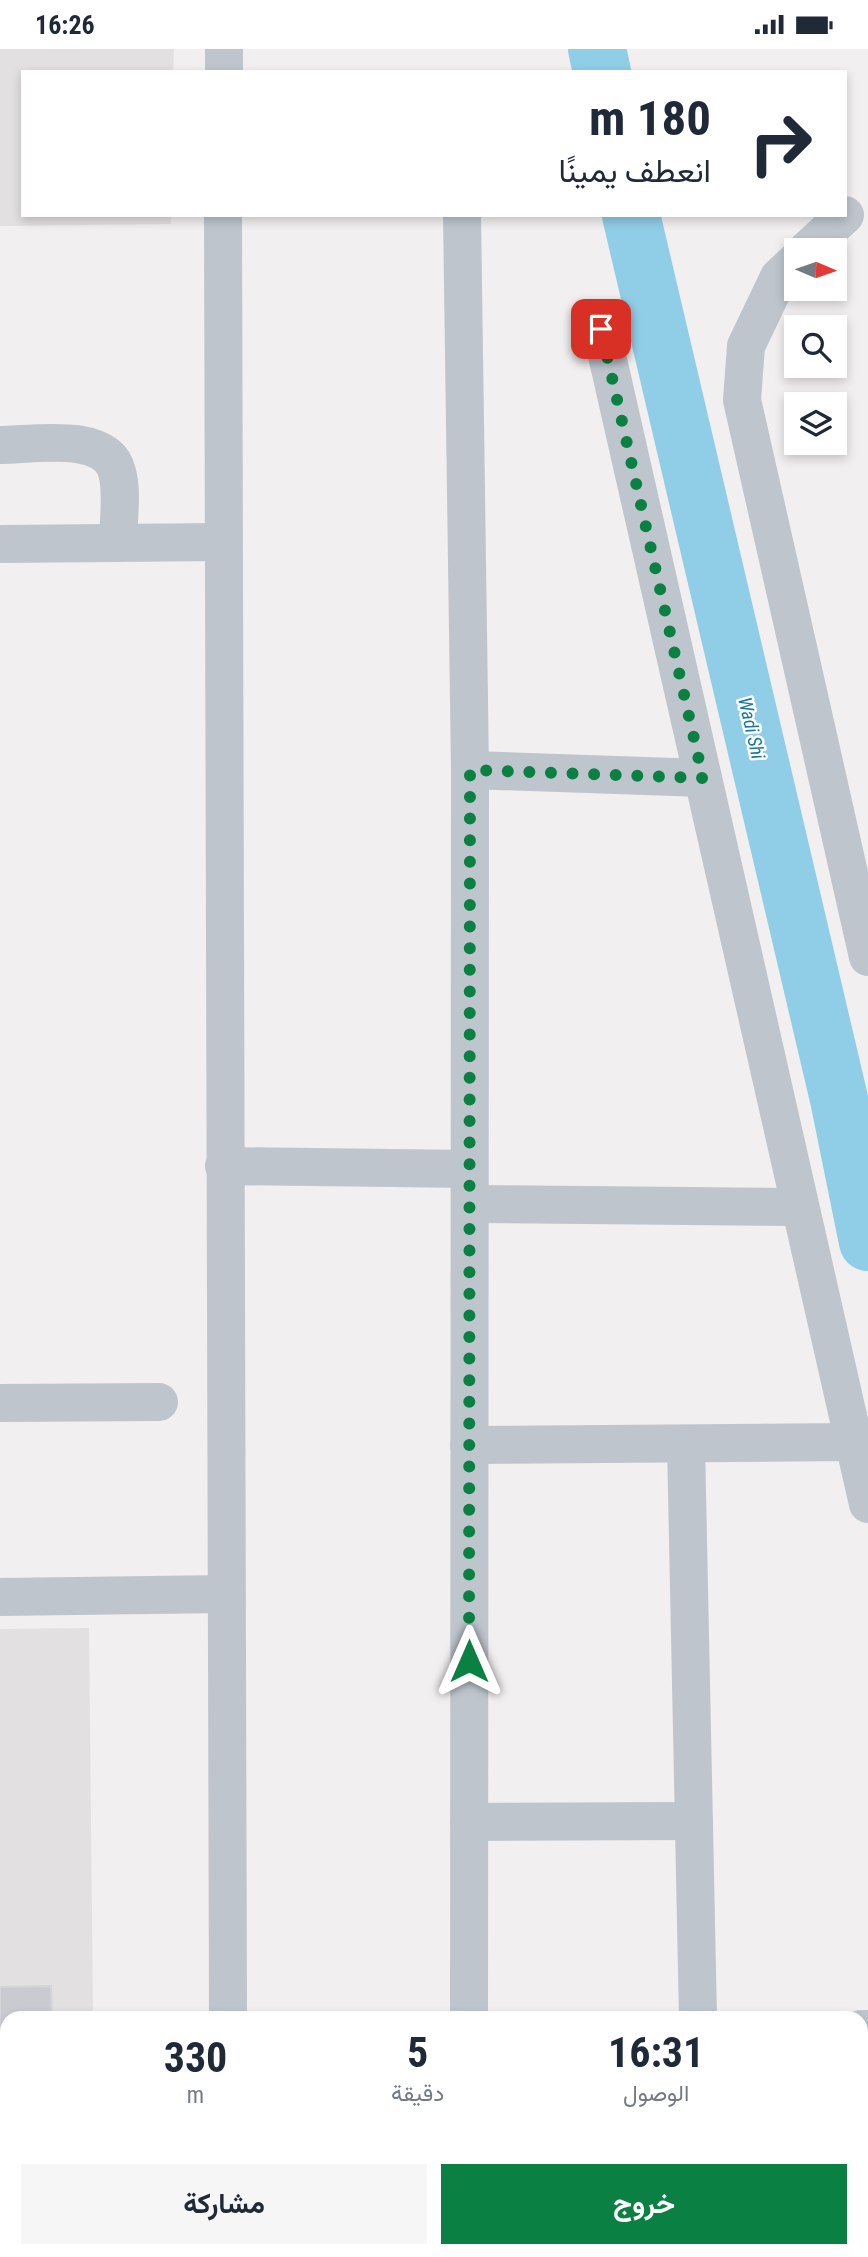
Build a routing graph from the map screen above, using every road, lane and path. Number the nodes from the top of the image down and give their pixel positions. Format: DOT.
graph roads {
  1 [pos="224,49"];
  2 [pos="224,70"];
  3 [pos="223,217"];
  4 [pos="461,217"];
  5 [pos="845,217"];
  6 [pos="821,238"];
  7 [pos="784,272"];
  8 [pos="601,329"];
  9 [pos="0,445"];
  10 [pos="222,542"];
  11 [pos="118,543"];
  12 [pos="0,544"];
  13 [pos="470,770"];
  14 [pos="703,778"];
  15 [pos="858,862"];
  16 [pos="868,957"];
  17 [pos="224,1166"];
  18 [pos="470,1187"];
  19 [pos="800,1207"];
  20 [pos="159,1402"];
  21 [pos="0,1403"];
  22 [pos="854,1442"];
  23 [pos="686,1444"];
  24 [pos="469,1445"];
  25 [pos="868,1504"];
  26 [pos="226,1594"];
  27 [pos="0,1597"];
  28 [pos="694,1821"];
  29 [pos="469,1822"];
  30 [pos="228,2011"];
  31 [pos="468,2011"];
  32 [pos="698,2011"];
  1 -- 2 [label="street"];
  3 -- 10 [label="street"];
  4 -- 13 [label="street"];
  5 -- 6 [label="street"];
  7 -- 15 [label="street"];
  8 -- 14 [label="street"];
  9 -- 11 [label="street"];
  10 -- 11 [label="street"];
  10 -- 17 [label="street"];
  11 -- 12 [label="street"];
  13 -- 14 [label="street"];
  13 -- 18 [label="street"];
  14 -- 19 [label="street"];
  15 -- 16 [label="street"];
  17 -- 18 [label="street"];
  17 -- 26 [label="street"];
  18 -- 19 [label="street"];
  18 -- 24 [label="street"];
  19 -- 22 [label="street"];
  20 -- 21 [label="street"];
  22 -- 23 [label="street"];
  22 -- 25 [label="street"];
  23 -- 24 [label="street"];
  23 -- 28 [label="street"];
  24 -- 29 [label="street"];
  26 -- 27 [label="street"];
  26 -- 30 [label="street"];
  28 -- 29 [label="street"];
  28 -- 32 [label="street"];
  29 -- 31 [label="street"];
}
